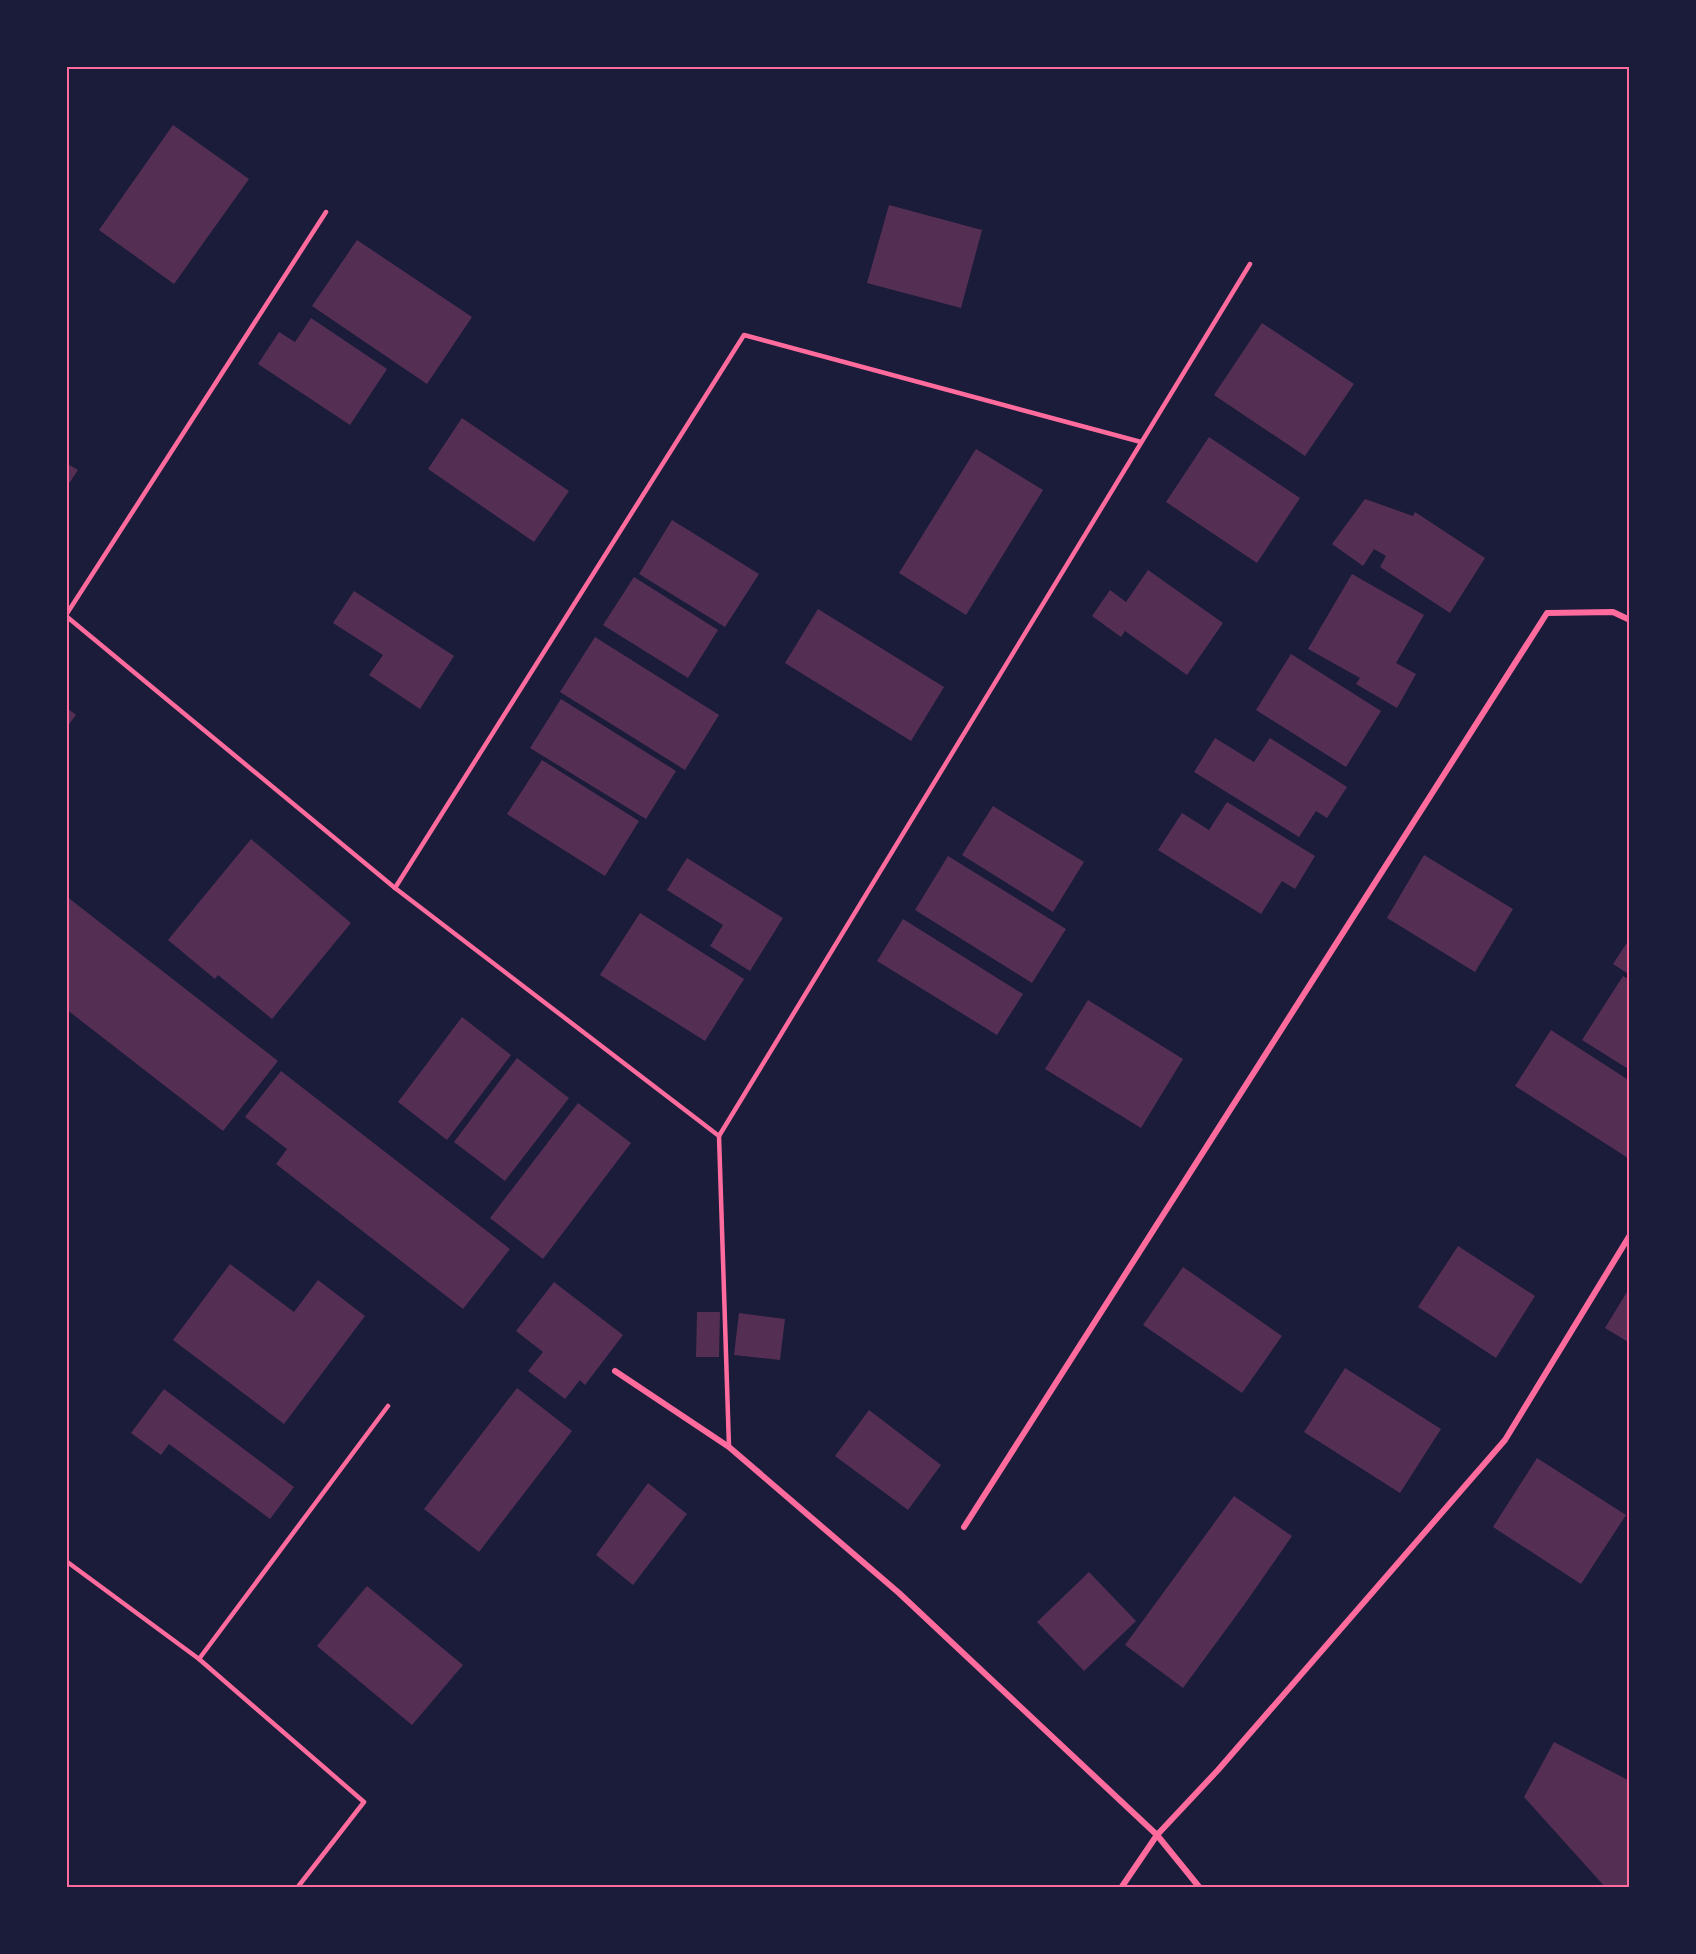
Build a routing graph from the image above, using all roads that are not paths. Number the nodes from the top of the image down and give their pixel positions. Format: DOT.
graph roads {
  1 [pos="326,212"];
  2 [pos="1250,264"];
  3 [pos="1142,442"];
  4 [pos="66,615"];
  5 [pos="1630,620"];
  6 [pos="395,888"];
  7 [pos="719,1136"];
  8 [pos="1630,1235"];
  9 [pos="615,1371"];
  10 [pos="388,1406"];
  11 [pos="729,1447"];
  12 [pos="964,1527"];
  13 [pos="66,1561"];
  14 [pos="199,1659"];
  15 [pos="1157,1834"];
  16 [pos="297,1888"];
  17 [pos="1121,1888"];
  18 [pos="1200,1888"];
  1 -- 4 [label="lane"];
  2 -- 3 [label="lane"];
  3 -- 6 [label="lane"];
  3 -- 7 [label="lane"];
  4 -- 6 [label="lane"];
  5 -- 12 [label="street"];
  6 -- 7 [label="lane"];
  7 -- 11 [label="lane"];
  8 -- 15 [label="street"];
  9 -- 11 [label="street"];
  10 -- 14 [label="lane"];
  11 -- 15 [label="street"];
  13 -- 14 [label="lane"];
  14 -- 16 [label="lane"];
  15 -- 17 [label="street"];
  15 -- 18 [label="street"];
}
